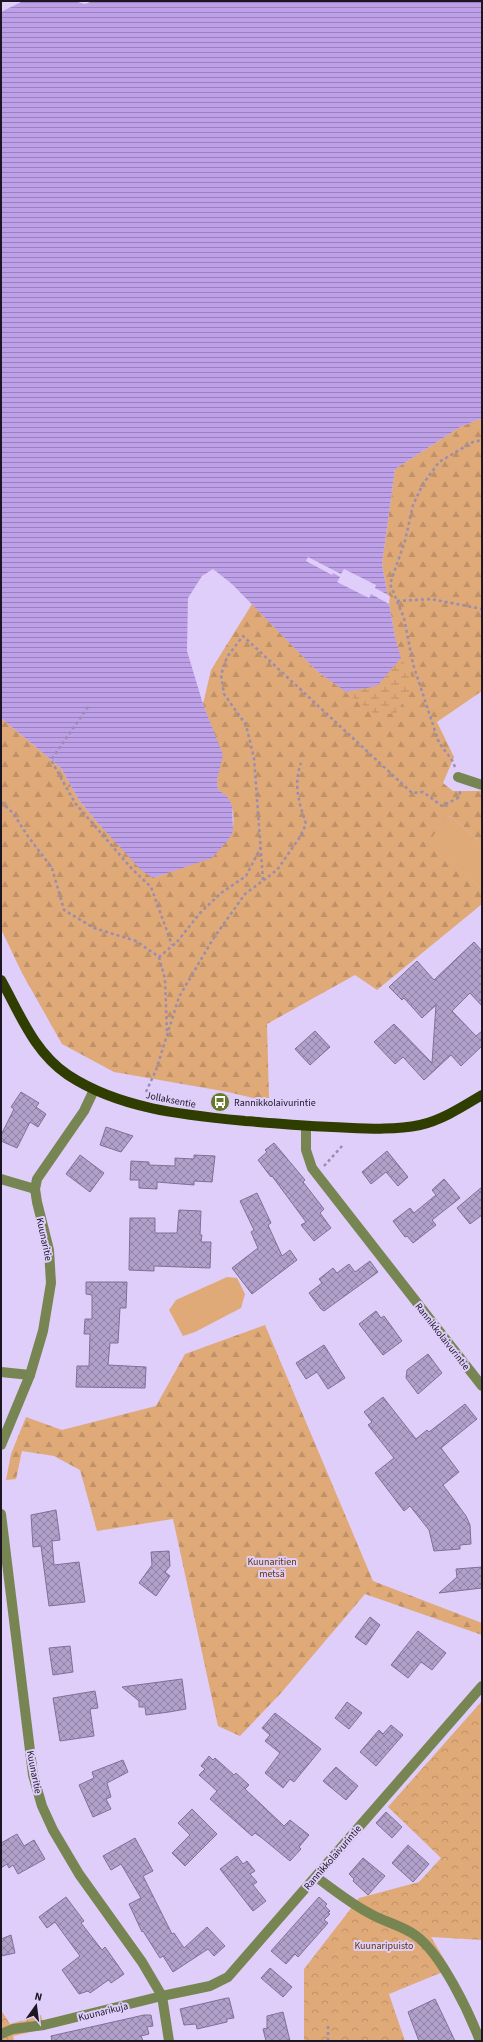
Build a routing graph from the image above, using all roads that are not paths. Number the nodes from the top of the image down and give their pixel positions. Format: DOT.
graph roads {
  1 [pos="458,777"];
  2 [pos="482,785"];
  3 [pos="1,980"];
  4 [pos="94,1090"];
  5 [pos="482,1095"];
  6 [pos="306,1126"];
  7 [pos="1,1179"];
  8 [pos="35,1189"];
  9 [pos="1,1372"];
  10 [pos="30,1375"];
  11 [pos="482,1386"];
  12 [pos="1,1446"];
  13 [pos="1,1514"];
  14 [pos="482,1686"];
  15 [pos="316,1877"];
  16 [pos="162,1996"];
  17 [pos="1,2034"];
  18 [pos="169,2041"];
  19 [pos="480,2041"];
  1 -- 2 [label="street"];
  3 -- 4 [label="main road, Jollaksentie"];
  4 -- 6 [label="main road, Jollaksentie"];
  4 -- 8 [label="street"];
  5 -- 6 [label="main road, Jollaksentie"];
  6 -- 11 [label="street, Rannikkolaivurintie"];
  7 -- 8 [label="street"];
  8 -- 10 [label="street, Kuunaritie"];
  9 -- 10 [label="street"];
  10 -- 12 [label="street, Kuunaritie"];
  13 -- 16 [label="street, Kuunaritie"];
  14 -- 15 [label="street, Rannikkolaivurintie"];
  15 -- 16 [label="street, Rannikkolaivurintie"];
  15 -- 19 [label="street"];
  16 -- 17 [label="street, Kuunarikuja"];
  16 -- 18 [label="street"];
}
